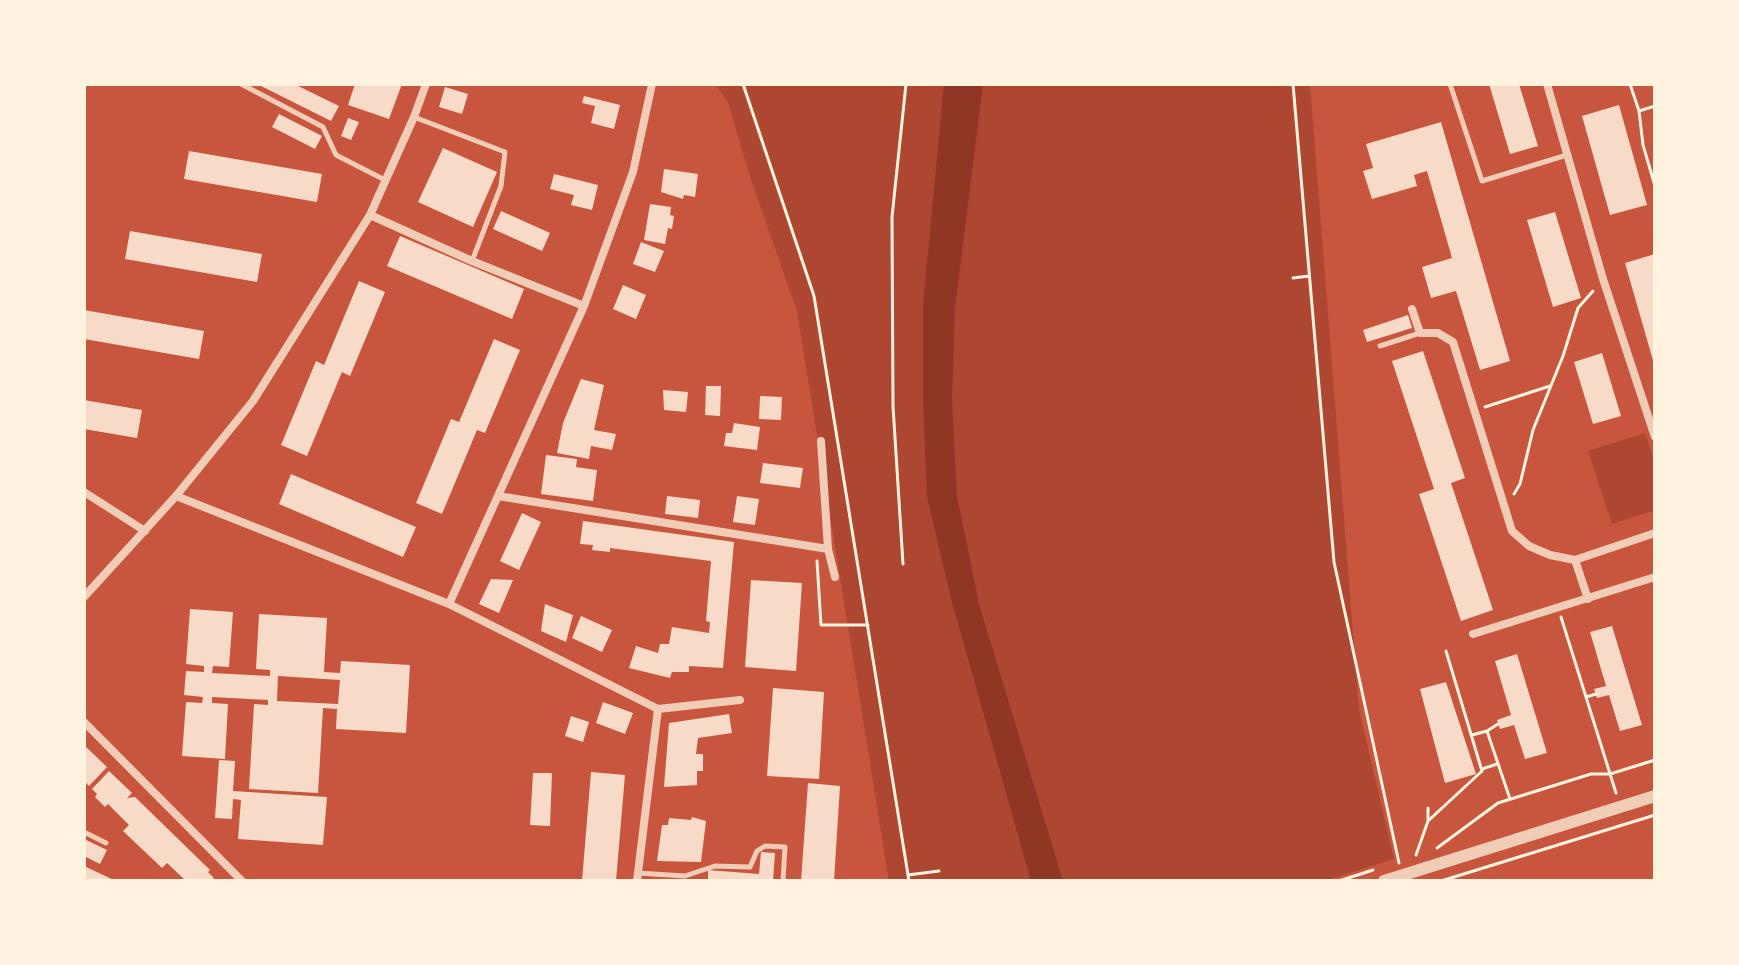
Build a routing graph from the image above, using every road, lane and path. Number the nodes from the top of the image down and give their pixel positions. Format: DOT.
graph roads {
  1 [pos="241,84"];
  2 [pos="426,84"];
  3 [pos="652,84"];
  4 [pos="743,84"];
  5 [pos="906,84"];
  6 [pos="1293,84"];
  7 [pos="1450,84"];
  8 [pos="1547,84"];
  9 [pos="1630,84"];
  10 [pos="1655,106"];
  11 [pos="1639,111"];
  12 [pos="414,117"];
  13 [pos="1568,155"];
  14 [pos="385,181"];
  15 [pos="1655,186"];
  16 [pos="370,215"];
  17 [pos="472,261"];
  18 [pos="1309,276"];
  19 [pos="1293,278"];
  20 [pos="1603,279"];
  21 [pos="584,306"];
  22 [pos="1412,309"];
  23 [pos="1420,333"];
  24 [pos="1380,346"];
  25 [pos="1550,386"];
  26 [pos="1474,410"];
  27 [pos="1655,437"];
  28 [pos="821,441"];
  29 [pos="84,492"];
  30 [pos="176,496"];
  31 [pos="498,496"];
  32 [pos="1501,499"];
  33 [pos="145,531"];
  34 [pos="1655,533"];
  35 [pos="816,549"];
  36 [pos="828,549"];
  37 [pos="1575,560"];
  38 [pos="903,564"];
  39 [pos="835,577"];
  40 [pos="1655,577"];
  41 [pos="84,597"];
  42 [pos="1588,599"];
  43 [pos="449,604"];
  44 [pos="1559,609"];
  45 [pos="868,625"];
  46 [pos="1473,634"];
  47 [pos="1446,651"];
  48 [pos="1596,694"];
  49 [pos="1586,697"];
  50 [pos="740,700"];
  51 [pos="658,709"];
  52 [pos="84,722"];
  53 [pos="1498,724"];
  54 [pos="1487,731"];
  55 [pos="1472,735"];
  56 [pos="1655,760"];
  57 [pos="1497,764"];
  58 [pos="1482,769"];
  59 [pos="1610,774"];
  60 [pos="1617,794"];
  61 [pos="1655,796"];
  62 [pos="1510,799"];
  63 [pos="1428,808"];
  64 [pos="1655,815"];
  65 [pos="1428,821"];
  66 [pos="84,832"];
  67 [pos="106,843"];
  68 [pos="1416,855"];
  69 [pos="1399,859"];
  70 [pos="1410,859"];
  71 [pos="1384,867"];
  72 [pos="939,871"];
  73 [pos="637,877"];
  74 [pos="909,878"];
  75 [pos="242,881"];
  76 [pos="783,881"];
  77 [pos="1339,881"];
  78 [pos="1384,881"];
  79 [pos="1441,881"];
  1 -- 14 [label="lane"];
  2 -- 12 [label="street"];
  3 -- 21 [label="street"];
  4 -- 45 [label="path"];
  5 -- 38 [label="path"];
  6 -- 18 [label="path"];
  7 -- 13 [label="lane"];
  8 -- 13 [label="street"];
  9 -- 11 [label="path"];
  10 -- 11 [label="path"];
  11 -- 15 [label="path"];
  12 -- 14 [label="street"];
  12 -- 17 [label="lane"];
  13 -- 20 [label="street"];
  14 -- 16 [label="street"];
  16 -- 17 [label="street"];
  16 -- 30 [label="street"];
  17 -- 21 [label="street"];
  18 -- 19 [label="path"];
  18 -- 69 [label="path"];
  20 -- 25 [label="path"];
  20 -- 27 [label="street"];
  21 -- 31 [label="street"];
  22 -- 23 [label="street"];
  23 -- 24 [label="lane"];
  23 -- 26 [label="street"];
  25 -- 26 [label="path"];
  25 -- 32 [label="path"];
  26 -- 32 [label="street"];
  28 -- 36 [label="street"];
  29 -- 33 [label="street"];
  30 -- 33 [label="street"];
  30 -- 43 [label="street"];
  31 -- 35 [label="street"];
  31 -- 43 [label="street"];
  32 -- 37 [label="street"];
  33 -- 41 [label="street"];
  34 -- 37 [label="street"];
  35 -- 36 [label="street"];
  35 -- 45 [label="path"];
  36 -- 39 [label="street"];
  37 -- 42 [label="street"];
  40 -- 42 [label="street"];
  42 -- 44 [label="street"];
  43 -- 51 [label="street"];
  44 -- 46 [label="street"];
  44 -- 49 [label="path"];
  45 -- 74 [label="path"];
  47 -- 55 [label="path"];
  48 -- 49 [label="path"];
  49 -- 59 [label="path"];
  50 -- 51 [label="street"];
  51 -- 73 [label="street"];
  52 -- 75 [label="street"];
  53 -- 54 [label="path"];
  54 -- 55 [label="path"];
  54 -- 57 [label="path"];
  55 -- 58 [label="path"];
  56 -- 59 [label="path"];
  57 -- 58 [label="path"];
  57 -- 62 [label="path"];
  58 -- 65 [label="path"];
  59 -- 60 [label="path"];
  59 -- 62 [label="path"];
  61 -- 78 [label="street"];
  62 -- 68 [label="path"];
  63 -- 65 [label="path"];
  64 -- 79 [label="path"];
  65 -- 68 [label="path"];
  66 -- 67 [label="lane"];
  68 -- 70 [label="path"];
  71 -- 77 [label="path"];
  72 -- 74 [label="path"];
  73 -- 76 [label="lane"];
}
